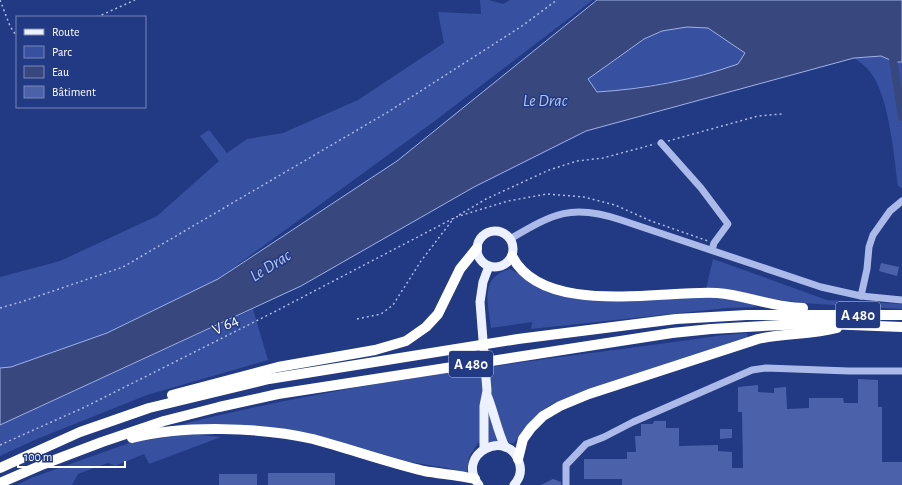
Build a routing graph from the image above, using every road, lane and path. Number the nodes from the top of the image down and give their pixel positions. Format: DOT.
graph roads {
  1 [pos="0,0"];
  2 [pos="135,0"];
  3 [pos="557,0"];
  4 [pos="98,16"];
  5 [pos="16,35"];
  6 [pos="782,114"];
  7 [pos="661,143"];
  8 [pos="902,200"];
  9 [pos="456,217"];
  10 [pos="510,239"];
  11 [pos="477,248"];
  12 [pos="712,250"];
  13 [pos="512,256"];
  14 [pos="489,266"];
  15 [pos="861,296"];
  16 [pos="902,300"];
  17 [pos="0,308"];
  18 [pos="822,314"];
  19 [pos="902,315"];
  20 [pos="357,319"];
  21 [pos="846,326"];
  22 [pos="902,327"];
  23 [pos="902,371"];
  24 [pos="487,393"];
  25 [pos="148,408"];
  26 [pos="102,442"];
  27 [pos="0,445"];
  28 [pos="505,447"];
  29 [pos="484,449"];
  30 [pos="518,459"];
  31 [pos="0,468"];
  32 [pos="477,482"];
  33 [pos="0,484"];
  34 [pos="514,485"];
  35 [pos="566,485"];
  1 -- 5 [label="path"];
  2 -- 4 [label="path"];
  3 -- 17 [label="path"];
  6 -- 7 [label="path, V 64"];
  7 -- 9 [label="path, V 64"];
  7 -- 12 [label="street"];
  8 -- 15 [label="street"];
  9 -- 20 [label="path"];
  9 -- 27 [label="path, V 64"];
  10 -- 11 [label="main road"];
  10 -- 12 [label="street"];
  10 -- 13 [label="main road"];
  11 -- 14 [label="main road"];
  11 -- 25 [label="highway"];
  12 -- 15 [label="street"];
  13 -- 14 [label="main road"];
  13 -- 18 [label="highway"];
  14 -- 24 [label="main road"];
  15 -- 16 [label="street"];
  18 -- 19 [label="highway, A 480"];
  18 -- 25 [label="highway, A 480"];
  21 -- 22 [label="highway, A 480"];
  21 -- 26 [label="highway, A 480"];
  21 -- 30 [label="highway"];
  23 -- 35 [label="street"];
  24 -- 28 [label="main road"];
  24 -- 29 [label="main road"];
  25 -- 31 [label="highway, A 480"];
  26 -- 32 [label="highway"];
  26 -- 33 [label="highway, A 480"];
  28 -- 29 [label="main road"];
  28 -- 30 [label="main road"];
  29 -- 32 [label="main road"];
  30 -- 34 [label="main road"];
}
